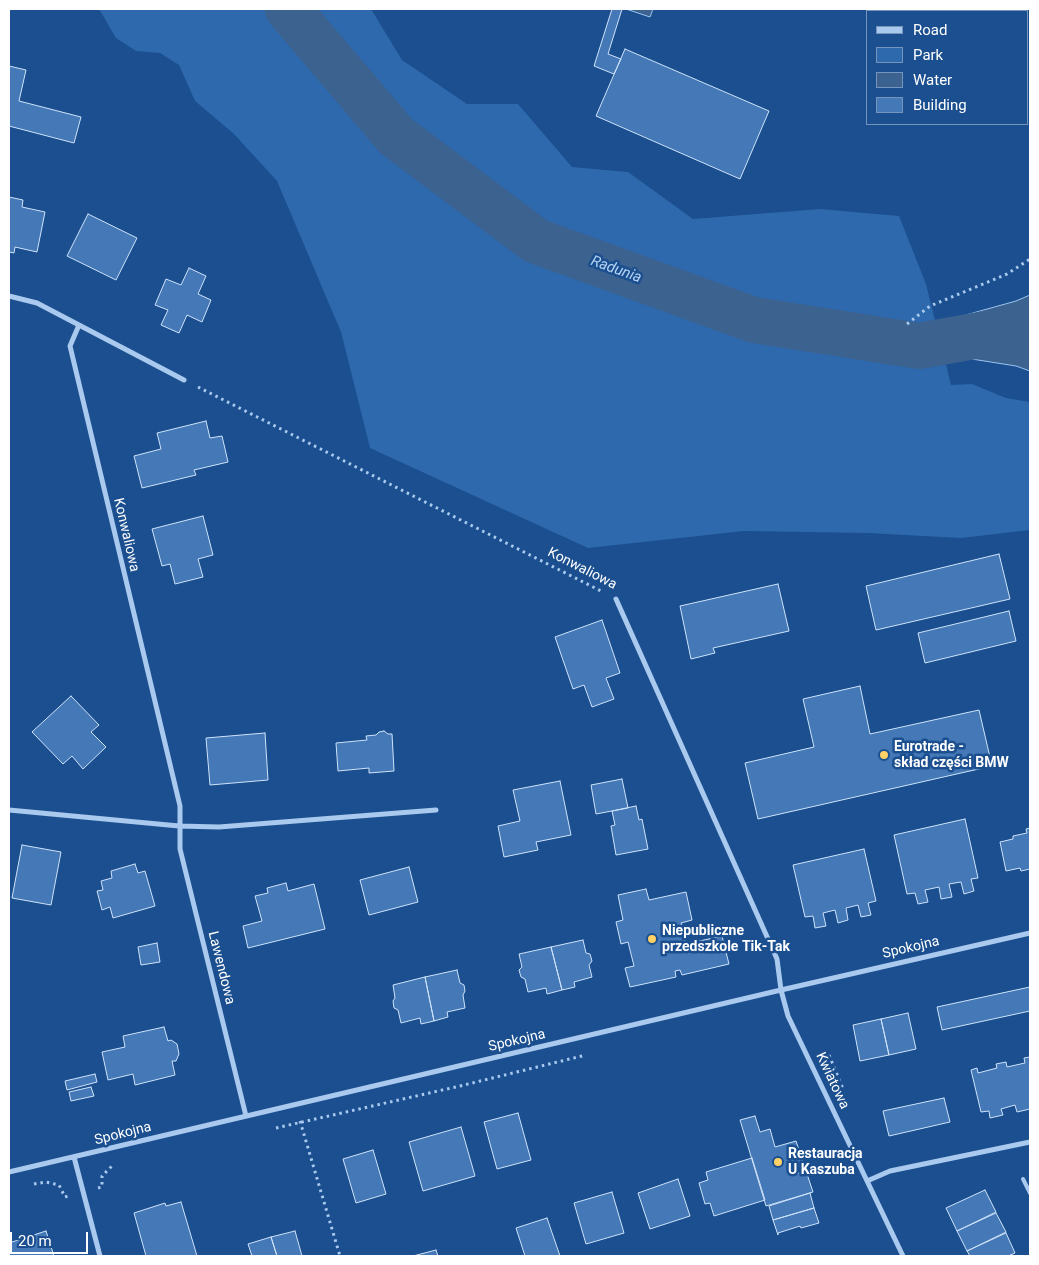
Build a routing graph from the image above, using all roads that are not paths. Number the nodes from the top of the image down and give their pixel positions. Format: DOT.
graph roads {
  1 [pos="9,296"];
  2 [pos="79,325"];
  3 [pos="184,380"];
  4 [pos="616,599"];
  5 [pos="9,810"];
  6 [pos="436,810"];
  7 [pos="179,826"];
  8 [pos="1030,933"];
  9 [pos="782,990"];
  10 [pos="246,1116"];
  11 [pos="1030,1142"];
  12 [pos="74,1157"];
  13 [pos="9,1172"];
  14 [pos="1023,1178"];
  15 [pos="867,1181"];
  16 [pos="1030,1193"];
  17 [pos="100,1256"];
  18 [pos="903,1256"];
  1 -- 2 [label="street"];
  2 -- 3 [label="street"];
  2 -- 7 [label="street, Konwaliowa"];
  4 -- 9 [label="street, Konwaliowa"];
  5 -- 7 [label="street"];
  6 -- 7 [label="street"];
  7 -- 10 [label="street, Lawendowa"];
  8 -- 9 [label="street, Spokojna"];
  9 -- 10 [label="street, Spokojna"];
  9 -- 15 [label="street, Kwiatowa"];
  10 -- 12 [label="street, Spokojna"];
  11 -- 15 [label="street"];
  12 -- 13 [label="street, Spokojna"];
  12 -- 17 [label="street"];
  14 -- 16 [label="lane"];
  15 -- 18 [label="street, Kwiatowa"];
}
